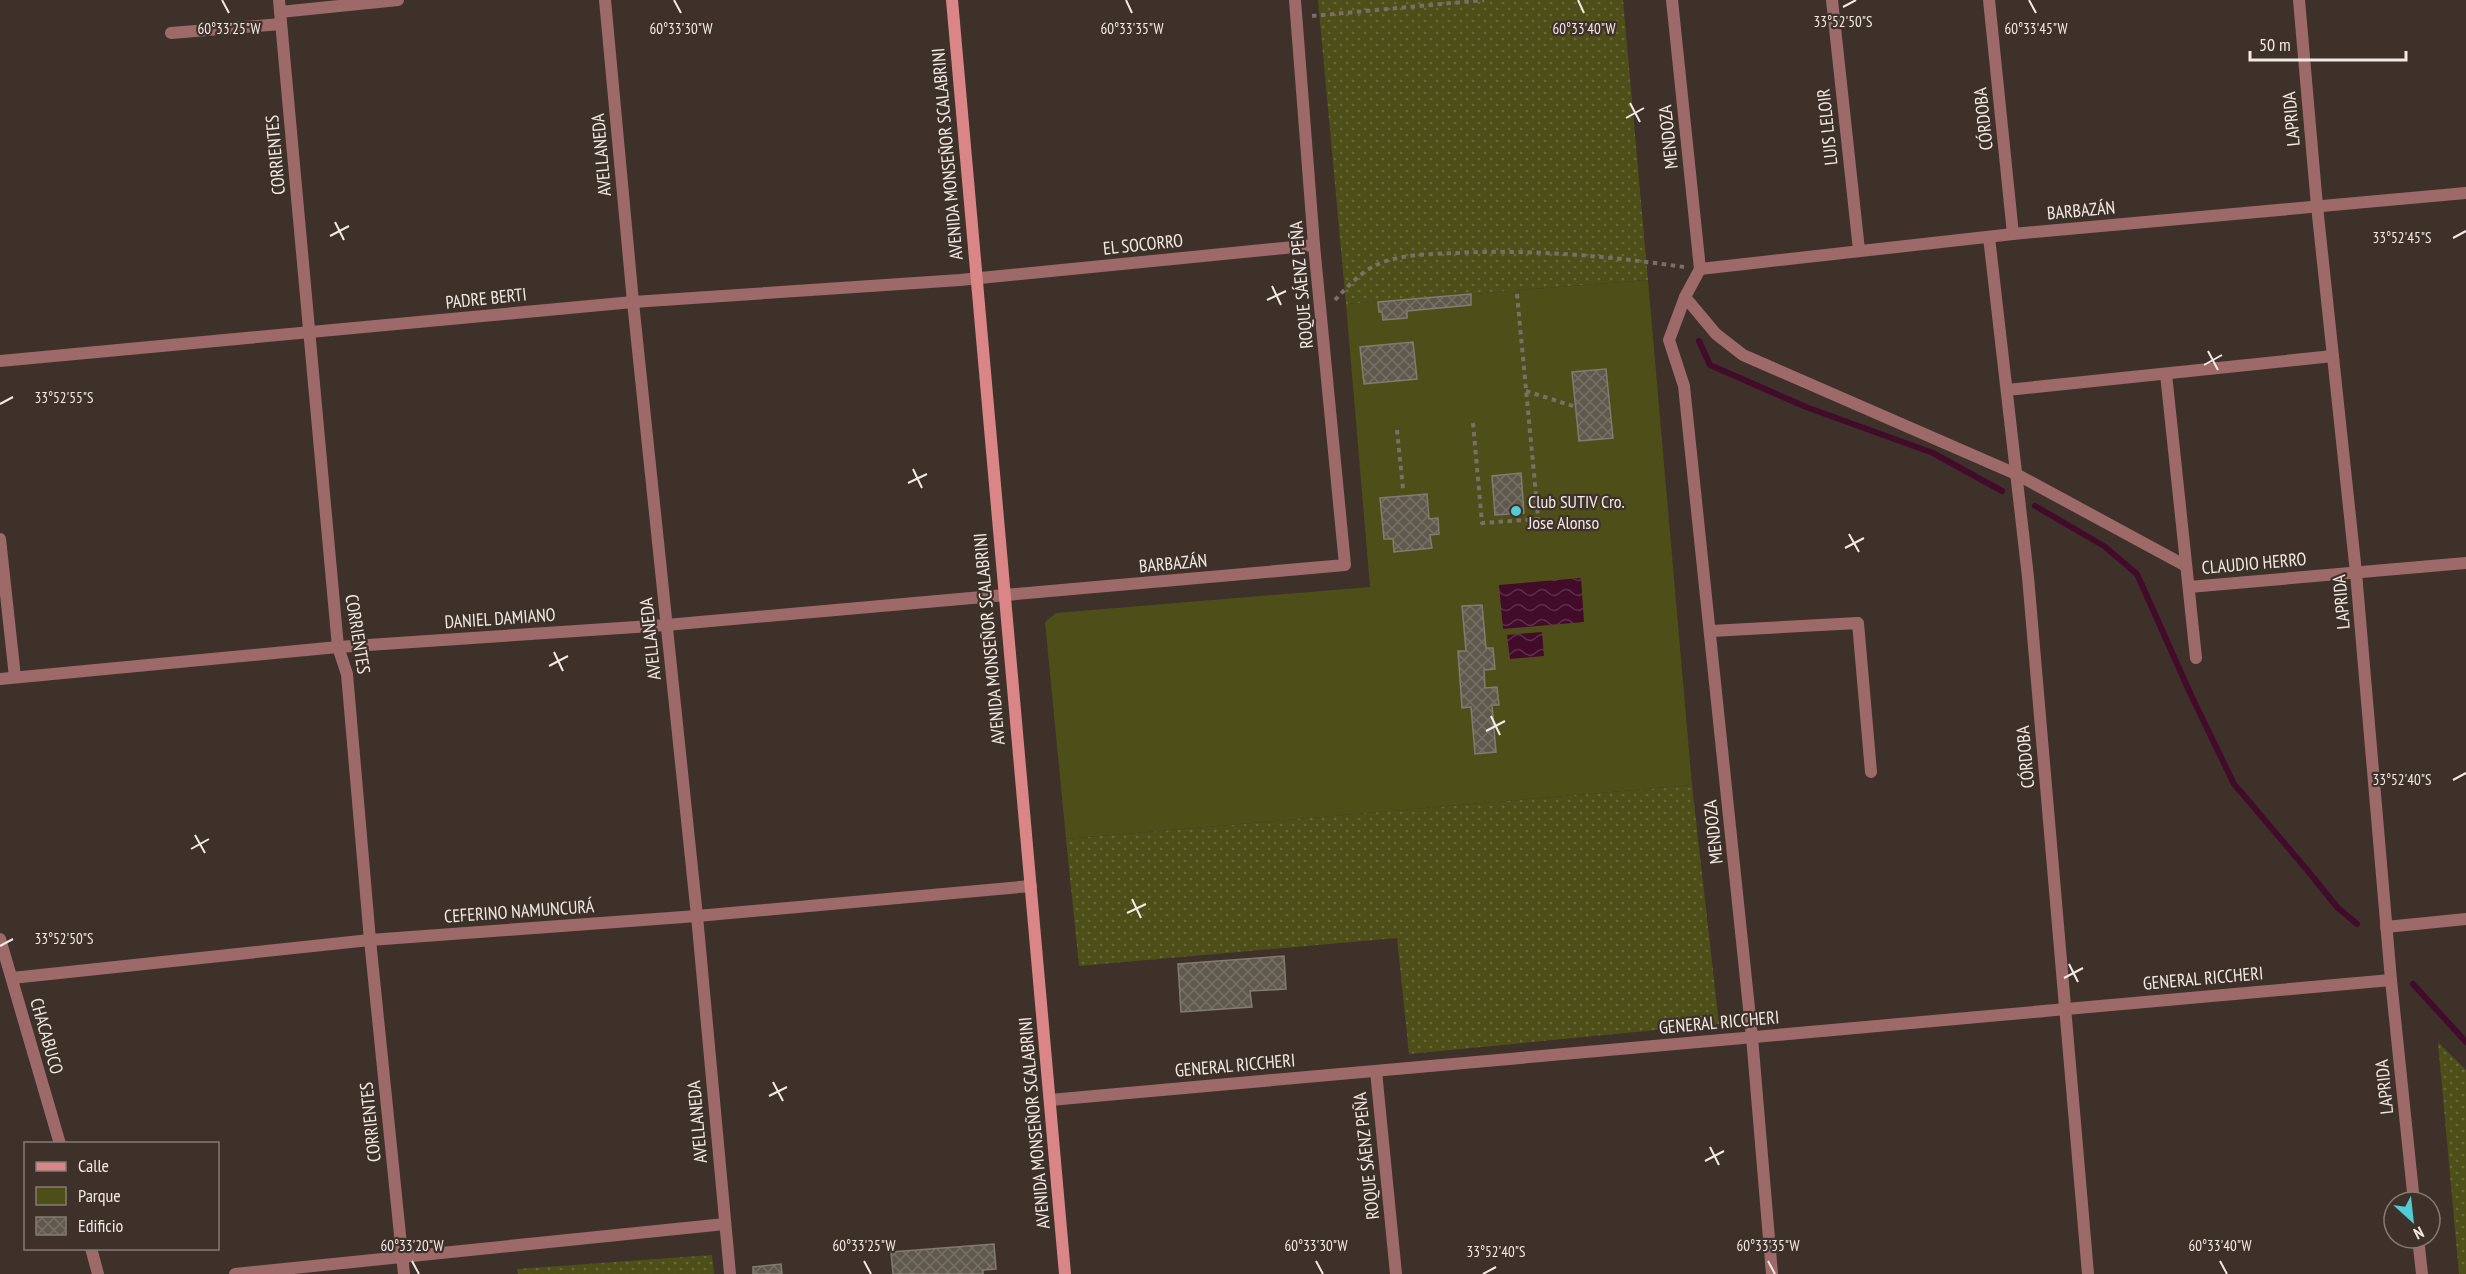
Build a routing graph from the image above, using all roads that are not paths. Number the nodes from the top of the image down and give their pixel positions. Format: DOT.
graph roads {
  1 [pos="398,0"];
  2 [pos="605,0"];
  3 [pos="952,0"];
  4 [pos="1295,0"];
  5 [pos="1672,0"];
  6 [pos="1832,0"];
  7 [pos="1989,0"];
  8 [pos="2299,0"];
  9 [pos="280,12"];
  10 [pos="171,33"];
  11 [pos="2466,193"];
  12 [pos="2317,206"];
  13 [pos="2013,234"];
  14 [pos="1989,237"];
  15 [pos="1314,245"];
  16 [pos="1858,250"];
  17 [pos="1700,269"];
  18 [pos="975,278"];
  19 [pos="1685,297"];
  20 [pos="633,302"];
  21 [pos="309,333"];
  22 [pos="2333,356"];
  23 [pos="0,361"];
  24 [pos="2166,374"];
  25 [pos="2007,390"];
  26 [pos="2016,474"];
  27 [pos="0,539"];
  28 [pos="2466,563"];
  29 [pos="1345,566"];
  30 [pos="2186,566"];
  31 [pos="2356,573"];
  32 [pos="2189,587"];
  33 [pos="1003,596"];
  34 [pos="666,625"];
  35 [pos="1711,631"];
  36 [pos="338,647"];
  37 [pos="2196,658"];
  38 [pos="15,677"];
  39 [pos="0,679"];
  40 [pos="1871,772"];
  41 [pos="1030,886"];
  42 [pos="697,916"];
  43 [pos="2466,919"];
  44 [pos="2386,927"];
  45 [pos="0,939"];
  46 [pos="370,940"];
  47 [pos="12,978"];
  48 [pos="2391,980"];
  49 [pos="2064,1008"];
  50 [pos="1752,1037"];
  51 [pos="1376,1071"];
  52 [pos="1050,1100"];
  53 [pos="60,1142"];
  54 [pos="2413,1190"];
  55 [pos="725,1224"];
  56 [pos="92,1250"];
  57 [pos="2419,1250"];
  58 [pos="402,1256"];
  59 [pos="98,1274"];
  60 [pos="235,1274"];
  61 [pos="404,1274"];
  62 [pos="730,1274"];
  63 [pos="1065,1274"];
  64 [pos="1396,1274"];
  65 [pos="1772,1274"];
  66 [pos="2088,1274"];
  67 [pos="2422,1274"];
  1 -- 9 [label="street"];
  2 -- 20 [label="street, AVELLANEDA"];
  3 -- 18 [label="main road, AVENIDA MONSEÑOR SCALABRINI"];
  4 -- 15 [label="street, ROQUE SÁENZ PEÑA"];
  5 -- 17 [label="street, MENDOZA"];
  6 -- 16 [label="street, LUIS LELOIR"];
  7 -- 13 [label="street, CÓRDOBA"];
  8 -- 12 [label="street, LAPRIDA"];
  9 -- 10 [label="street"];
  9 -- 21 [label="street, CORRIENTES"];
  11 -- 12 [label="street, BARBAZÁN"];
  12 -- 13 [label="street, BARBAZÁN"];
  12 -- 22 [label="street, LAPRIDA"];
  13 -- 14 [label="street, BARBAZÁN"];
  14 -- 16 [label="street, BARBAZÁN"];
  14 -- 25 [label="street, CÓRDOBA"];
  15 -- 18 [label="street, EL SOCORRO"];
  15 -- 29 [label="street, ROQUE SÁENZ PEÑA"];
  16 -- 17 [label="street, BARBAZÁN"];
  17 -- 19 [label="street, MENDOZA"];
  18 -- 20 [label="street, PADRE BERTI"];
  18 -- 33 [label="main road, AVENIDA MONSEÑOR SCALABRINI"];
  19 -- 26 [label="street"];
  19 -- 35 [label="street, MENDOZA"];
  20 -- 21 [label="street, PADRE BERTI"];
  20 -- 34 [label="street, AVELLANEDA"];
  21 -- 23 [label="street, PADRE BERTI"];
  21 -- 36 [label="street, CORRIENTES"];
  22 -- 24 [label="street"];
  22 -- 31 [label="street, LAPRIDA"];
  24 -- 25 [label="street"];
  24 -- 30 [label="street"];
  25 -- 26 [label="street, CÓRDOBA"];
  26 -- 30 [label="street"];
  26 -- 49 [label="street, CÓRDOBA"];
  27 -- 38 [label="street"];
  28 -- 31 [label="street, CLAUDIO HERRO"];
  29 -- 33 [label="street, BARBAZÁN"];
  30 -- 32 [label="street"];
  31 -- 32 [label="street, CLAUDIO HERRO"];
  31 -- 44 [label="street, LAPRIDA"];
  32 -- 37 [label="street"];
  33 -- 34 [label="street, DANIEL DAMIANO"];
  33 -- 41 [label="main road, AVENIDA MONSEÑOR SCALABRINI"];
  34 -- 36 [label="street, DANIEL DAMIANO"];
  34 -- 42 [label="street, AVELLANEDA"];
  35 -- 40 [label="street"];
  35 -- 50 [label="street, MENDOZA"];
  36 -- 38 [label="street, DANIEL DAMIANO"];
  36 -- 46 [label="street, CORRIENTES"];
  38 -- 39 [label="street, DANIEL DAMIANO"];
  41 -- 42 [label="street, CEFERINO NAMUNCURÁ"];
  41 -- 52 [label="main road, AVENIDA MONSEÑOR SCALABRINI"];
  42 -- 46 [label="street, CEFERINO NAMUNCURÁ"];
  42 -- 55 [label="street, AVELLANEDA"];
  43 -- 44 [label="street"];
  44 -- 48 [label="street, LAPRIDA"];
  45 -- 47 [label="street, CHACABUCO"];
  46 -- 47 [label="street, CEFERINO NAMUNCURÁ"];
  46 -- 58 [label="street, CORRIENTES"];
  47 -- 53 [label="street, CHACABUCO"];
  48 -- 49 [label="street, GENERAL RICCHERI"];
  48 -- 54 [label="street, LAPRIDA"];
  49 -- 50 [label="street, GENERAL RICCHERI"];
  49 -- 66 [label="street, CÓRDOBA"];
  50 -- 51 [label="street, GENERAL RICCHERI"];
  50 -- 65 [label="street, MENDOZA"];
  51 -- 52 [label="street, GENERAL RICCHERI"];
  51 -- 64 [label="street, ROQUE SÁENZ PEÑA"];
  52 -- 63 [label="main road, AVENIDA MONSEÑOR SCALABRINI"];
  55 -- 58 [label="street"];
  55 -- 62 [label="street, AVELLANEDA"];
  56 -- 59 [label="street"];
  57 -- 67 [label="street"];
  58 -- 60 [label="street"];
  58 -- 61 [label="street, CORRIENTES"];
}
